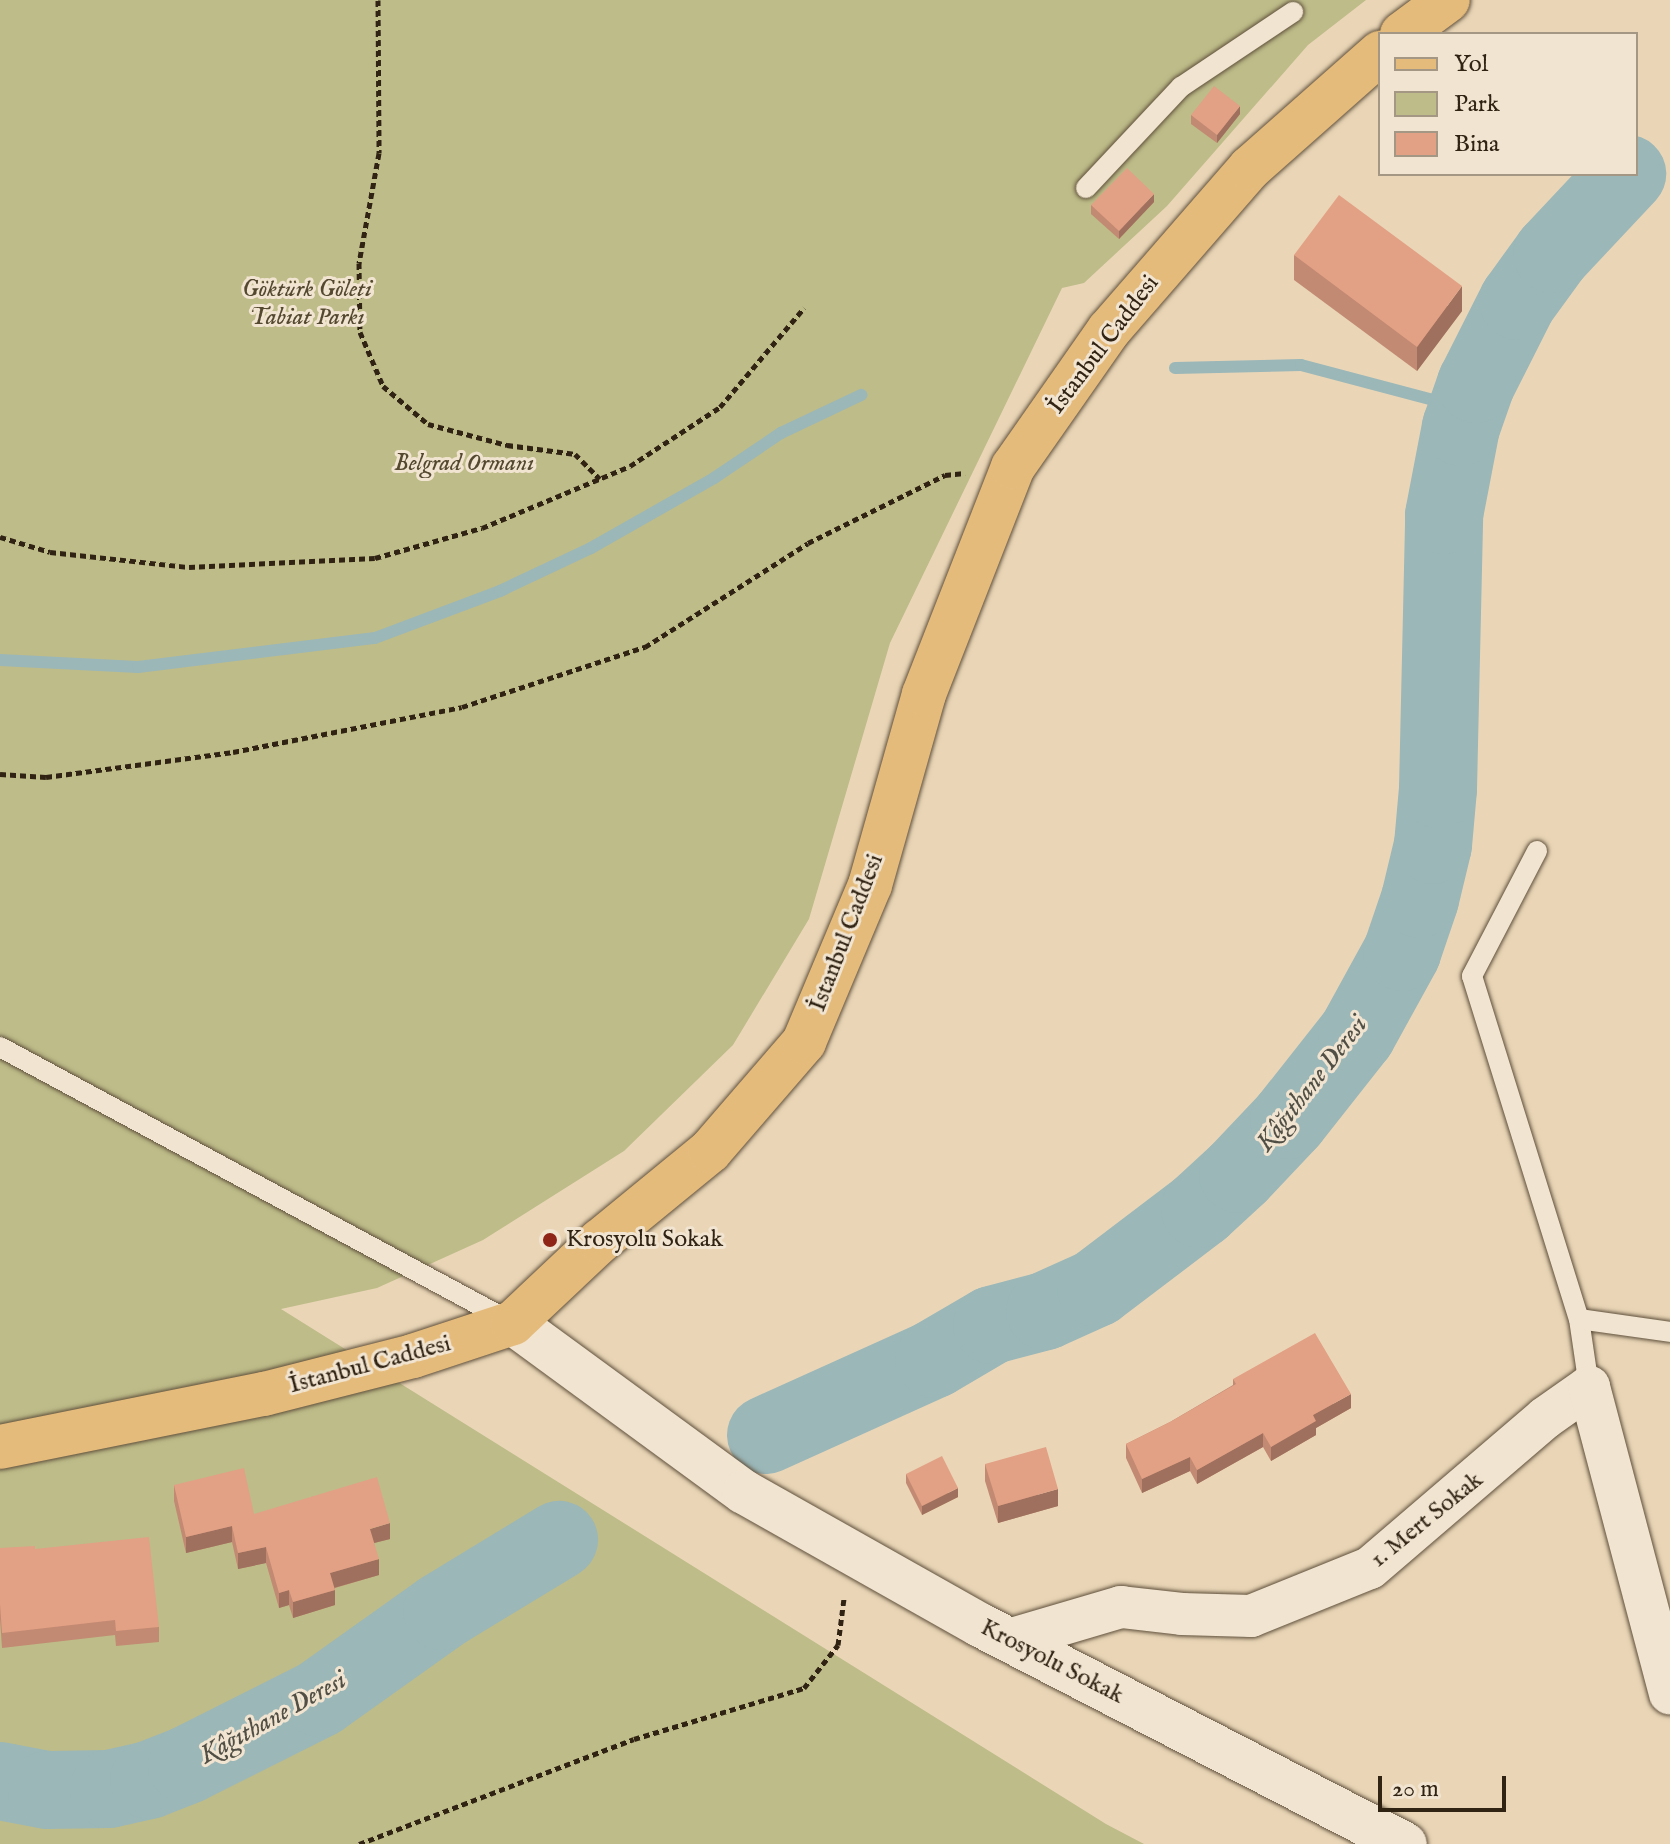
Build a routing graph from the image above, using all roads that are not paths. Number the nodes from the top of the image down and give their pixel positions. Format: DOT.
graph roads {
  1 [pos="1448,0"];
  2 [pos="1293,12"];
  3 [pos="1405,32"];
  4 [pos="1378,55"];
  5 [pos="1086,188"];
  6 [pos="1537,851"];
  7 [pos="0,1047"];
  8 [pos="1579,1319"];
  9 [pos="513,1323"];
  10 [pos="1670,1332"];
  11 [pos="1589,1387"];
  12 [pos="0,1447"];
  13 [pos="1009,1640"];
  14 [pos="1670,1693"];
  15 [pos="1405,1844"];
  1 -- 3 [label="main road"];
  2 -- 5 [label="lane"];
  4 -- 9 [label="main road, İstanbul Caddesi"];
  6 -- 8 [label="lane"];
  7 -- 9 [label="lane"];
  8 -- 10 [label="lane"];
  8 -- 11 [label="lane"];
  9 -- 12 [label="main road, İstanbul Caddesi"];
  9 -- 13 [label="main road, Krosyolu Sokak"];
  11 -- 13 [label="street, 1. Mert Sokak"];
  11 -- 14 [label="street"];
  13 -- 15 [label="main road, Krosyolu Sokak"];
}
